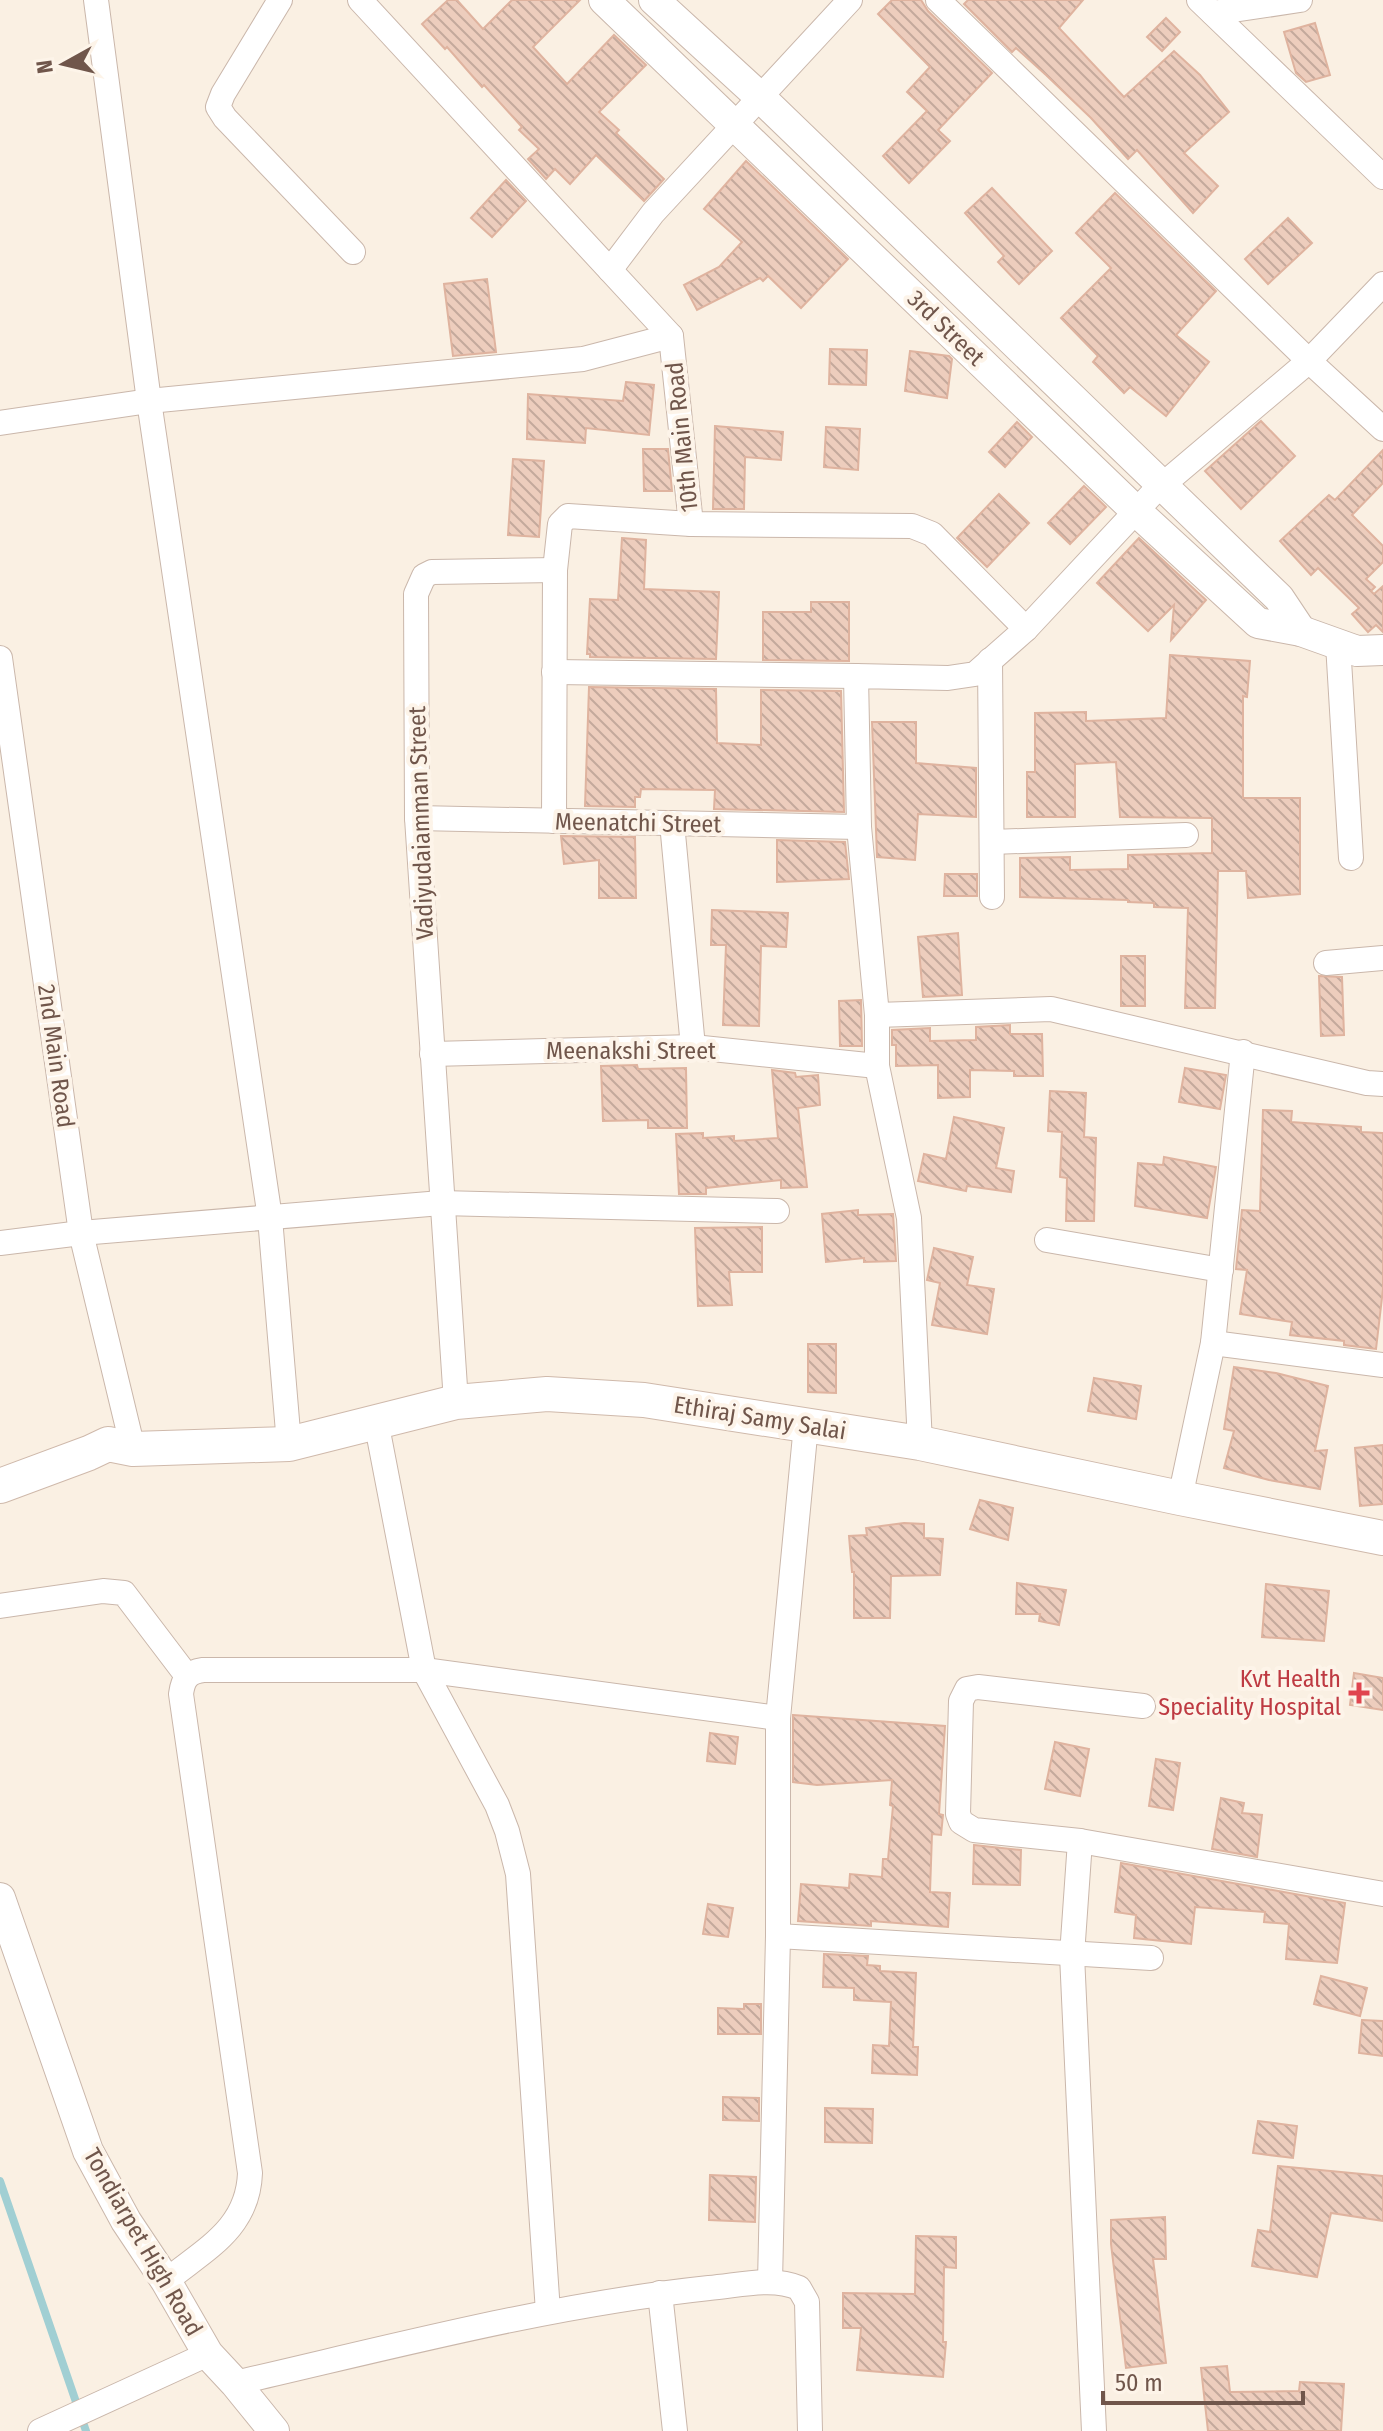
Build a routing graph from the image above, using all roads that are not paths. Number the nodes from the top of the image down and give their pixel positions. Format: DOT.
graph roads {
  1 [pos="96,0"];
  2 [pos="280,0"];
  3 [pos="360,0"];
  4 [pos="604,0"];
  5 [pos="654,0"];
  6 [pos="850,0"];
  7 [pos="938,0"];
  8 [pos="1300,0"];
  9 [pos="1206,7"];
  10 [pos="761,98"];
  11 [pos="735,125"];
  12 [pos="1383,177"];
  13 [pos="353,252"];
  14 [pos="610,270"];
  15 [pos="1383,284"];
  16 [pos="671,336"];
  17 [pos="1309,361"];
  18 [pos="149,401"];
  19 [pos="0,423"];
  20 [pos="1383,429"];
  21 [pos="1163,485"];
  22 [pos="1136,511"];
  23 [pos="691,524"];
  24 [pos="555,570"];
  25 [pos="1026,629"];
  26 [pos="1301,631"];
  27 [pos="1338,644"];
  28 [pos="1383,650"];
  29 [pos="0,658"];
  30 [pos="990,660"];
  31 [pos="554,672"];
  32 [pos="856,676"];
  33 [pos="417,818"];
  34 [pos="554,821"];
  35 [pos="672,823"];
  36 [pos="859,827"];
  37 [pos="1186,835"];
  38 [pos="992,842"];
  39 [pos="1351,858"];
  40 [pos="992,897"];
  41 [pos="1383,958"];
  42 [pos="1326,963"];
  43 [pos="877,1015"];
  44 [pos="693,1047"];
  45 [pos="1243,1052"];
  46 [pos="432,1054"];
  47 [pos="877,1066"];
  48 [pos="1383,1084"];
  49 [pos="441,1203"];
  50 [pos="777,1211"];
  51 [pos="270,1218"];
  52 [pos="81,1233"];
  53 [pos="1047,1240"];
  54 [pos="0,1243"];
  55 [pos="1221,1270"];
  56 [pos="1213,1343"];
  57 [pos="1383,1365"];
  58 [pos="456,1402"];
  59 [pos="376,1421"];
  60 [pos="806,1425"];
  61 [pos="920,1443"];
  62 [pos="289,1444"];
  63 [pos="133,1449"];
  64 [pos="0,1486"];
  65 [pos="1180,1498"];
  66 [pos="0,1507"];
  67 [pos="1383,1538"];
  68 [pos="0,1606"];
  69 [pos="424,1670"];
  70 [pos="187,1676"];
  71 [pos="1143,1706"];
  72 [pos="778,1718"];
  73 [pos="1080,1841"];
  74 [pos="1383,1894"];
  75 [pos="0,1898"];
  76 [pos="778,1936"];
  77 [pos="1072,1955"];
  78 [pos="1151,1958"];
  79 [pos="166,2281"];
  80 [pos="770,2282"];
  81 [pos="660,2293"];
  82 [pos="548,2312"];
  83 [pos="208,2354"];
  84 [pos="235,2383"];
  85 [pos="45,2428"];
  86 [pos="274,2431"];
  87 [pos="675,2431"];
  88 [pos="810,2431"];
  89 [pos="1094,2431"];
  1 -- 18 [label="street"];
  2 -- 13 [label="street"];
  3 -- 14 [label="street, 10th Main Road"];
  4 -- 11 [label="street, 3rd Street"];
  5 -- 10 [label="street, 3rd Street"];
  6 -- 10 [label="street"];
  7 -- 17 [label="street"];
  8 -- 9 [label="street"];
  9 -- 12 [label="street"];
  10 -- 11 [label="street"];
  10 -- 21 [label="street, 3rd Street"];
  11 -- 14 [label="street"];
  11 -- 22 [label="street, 3rd Street"];
  14 -- 16 [label="street, 10th Main Road"];
  15 -- 17 [label="street"];
  16 -- 18 [label="street"];
  16 -- 23 [label="street, 10th Main Road"];
  17 -- 20 [label="street"];
  17 -- 21 [label="street"];
  18 -- 19 [label="street"];
  18 -- 51 [label="street"];
  21 -- 22 [label="street"];
  21 -- 26 [label="street, 3rd Street"];
  22 -- 25 [label="street"];
  22 -- 26 [label="street, 3rd Street"];
  23 -- 24 [label="street"];
  23 -- 25 [label="street, 10th Main Road"];
  24 -- 31 [label="street"];
  24 -- 33 [label="street, Vadiyudaiamman Street"];
  25 -- 30 [label="street"];
  26 -- 27 [label="street, 3rd Street"];
  27 -- 28 [label="street, 3rd Street"];
  27 -- 39 [label="street"];
  29 -- 52 [label="street, 2nd Main Road"];
  30 -- 32 [label="street"];
  30 -- 38 [label="street"];
  31 -- 32 [label="street"];
  31 -- 34 [label="street"];
  32 -- 36 [label="street"];
  33 -- 34 [label="street, Meenatchi Street"];
  33 -- 46 [label="street, Vadiyudaiamman Street"];
  34 -- 35 [label="street, Meenatchi Street"];
  35 -- 36 [label="street, Meenatchi Street"];
  35 -- 44 [label="street"];
  36 -- 43 [label="street"];
  37 -- 38 [label="street"];
  38 -- 40 [label="street"];
  41 -- 42 [label="street"];
  43 -- 45 [label="street"];
  43 -- 47 [label="street"];
  44 -- 46 [label="street, Meenakshi Street"];
  44 -- 47 [label="street, Meenakshi Street"];
  45 -- 48 [label="street"];
  45 -- 55 [label="street"];
  46 -- 49 [label="street, Vadiyudaiamman Street"];
  47 -- 61 [label="street"];
  49 -- 50 [label="street"];
  49 -- 51 [label="street"];
  49 -- 58 [label="street, Vadiyudaiamman Street"];
  51 -- 52 [label="street"];
  51 -- 62 [label="street"];
  52 -- 54 [label="street"];
  52 -- 63 [label="street, 2nd Main Road"];
  53 -- 55 [label="street"];
  55 -- 56 [label="street"];
  56 -- 57 [label="street"];
  56 -- 65 [label="street"];
  58 -- 59 [label="main road, Ethiraj Samy Salai"];
  58 -- 60 [label="main road, Ethiraj Samy Salai"];
  59 -- 62 [label="main road, Ethiraj Samy Salai"];
  59 -- 69 [label="street"];
  60 -- 61 [label="main road, Ethiraj Samy Salai"];
  60 -- 72 [label="street"];
  61 -- 65 [label="main road, Ethiraj Samy Salai"];
  62 -- 63 [label="main road, Ethiraj Samy Salai"];
  63 -- 64 [label="main road, Ethiraj Samy Salai"];
  63 -- 66 [label="main road"];
  65 -- 67 [label="main road, Ethiraj Samy Salai"];
  68 -- 70 [label="street"];
  69 -- 70 [label="street"];
  69 -- 72 [label="street"];
  69 -- 82 [label="street"];
  70 -- 79 [label="street"];
  71 -- 73 [label="street"];
  72 -- 76 [label="street"];
  73 -- 74 [label="street"];
  73 -- 77 [label="street"];
  75 -- 79 [label="street, Tondiarpet High Road"];
  76 -- 77 [label="street"];
  76 -- 80 [label="street"];
  77 -- 78 [label="street"];
  77 -- 89 [label="street"];
  79 -- 83 [label="street, Tondiarpet High Road"];
  80 -- 81 [label="street"];
  80 -- 88 [label="street"];
  81 -- 82 [label="street"];
  81 -- 87 [label="street"];
  82 -- 84 [label="street"];
  83 -- 84 [label="street, Tondiarpet High Road"];
  83 -- 85 [label="street"];
  84 -- 86 [label="street, Tondiarpet High Road"];
}
